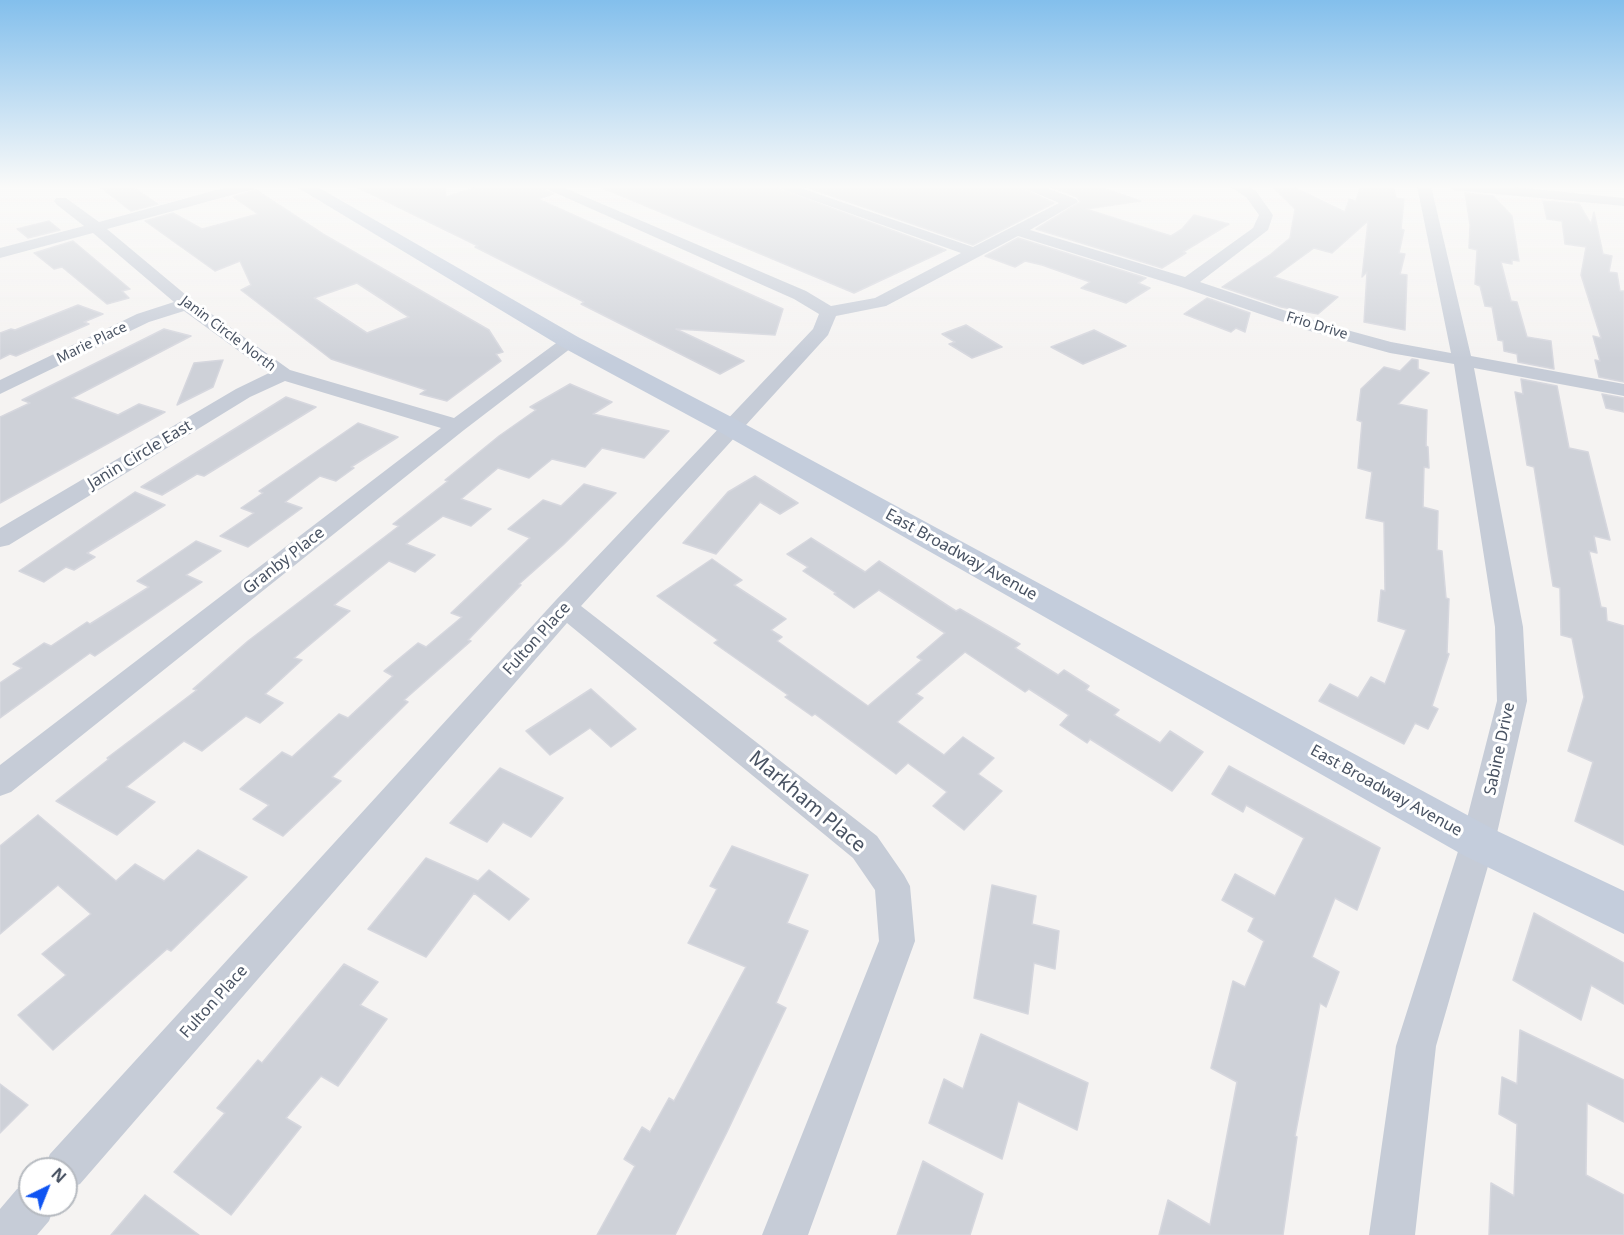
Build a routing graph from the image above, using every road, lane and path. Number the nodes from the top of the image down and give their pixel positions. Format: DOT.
graph roads {
  1 [pos="32,244"];
  2 [pos="115,244"];
  3 [pos="402,244"];
  4 [pos="681,244"];
  5 [pos="948,244"];
  6 [pos="993,244"];
  7 [pos="1059,244"];
  8 [pos="1241,244"];
  9 [pos="1437,244"];
  10 [pos="0,252"];
  11 [pos="975,253"];
  12 [pos="1186,283"];
  13 [pos="186,304"];
  14 [pos="828,312"];
  15 [pos="570,342"];
  16 [pos="1463,362"];
  17 [pos="282,374"];
  18 [pos="0,388"];
  19 [pos="1624,390"];
  20 [pos="457,426"];
  21 [pos="732,428"];
  22 [pos="0,539"];
  23 [pos="565,608"];
  24 [pos="0,783"];
  25 [pos="1478,842"];
  26 [pos="1624,913"];
  27 [pos="76,1157"];
  28 [pos="23,1217"];
  29 [pos="7,1235"];
  30 [pos="785,1235"];
  31 [pos="1392,1235"];
  1 -- 10 [label="street"];
  2 -- 13 [label="street, Janin Circle North"];
  3 -- 15 [label="street, East Broadway Avenue"];
  4 -- 14 [label="street"];
  5 -- 11 [label="street"];
  6 -- 11 [label="street"];
  7 -- 12 [label="street, Frio Drive"];
  8 -- 12 [label="street"];
  9 -- 16 [label="street, Sabine Drive"];
  11 -- 14 [label="street"];
  12 -- 16 [label="street, Frio Drive"];
  13 -- 17 [label="street, Janin Circle North"];
  13 -- 18 [label="street, Marie Place"];
  14 -- 21 [label="street, Fulton Place"];
  15 -- 20 [label="street, Granby Place"];
  15 -- 21 [label="street, East Broadway Avenue"];
  16 -- 19 [label="street, Frio Drive"];
  16 -- 25 [label="street, Sabine Drive"];
  17 -- 20 [label="street, Janin Circle North"];
  17 -- 22 [label="street, Janin Circle East"];
  20 -- 24 [label="street, Granby Place"];
  21 -- 23 [label="street, Fulton Place"];
  21 -- 25 [label="street, East Broadway Avenue"];
  23 -- 27 [label="street, Fulton Place"];
  23 -- 30 [label="street, Markham Place"];
  25 -- 26 [label="street, East Broadway Avenue"];
  25 -- 31 [label="street, Sabine Drive"];
  28 -- 29 [label="street"];
}
